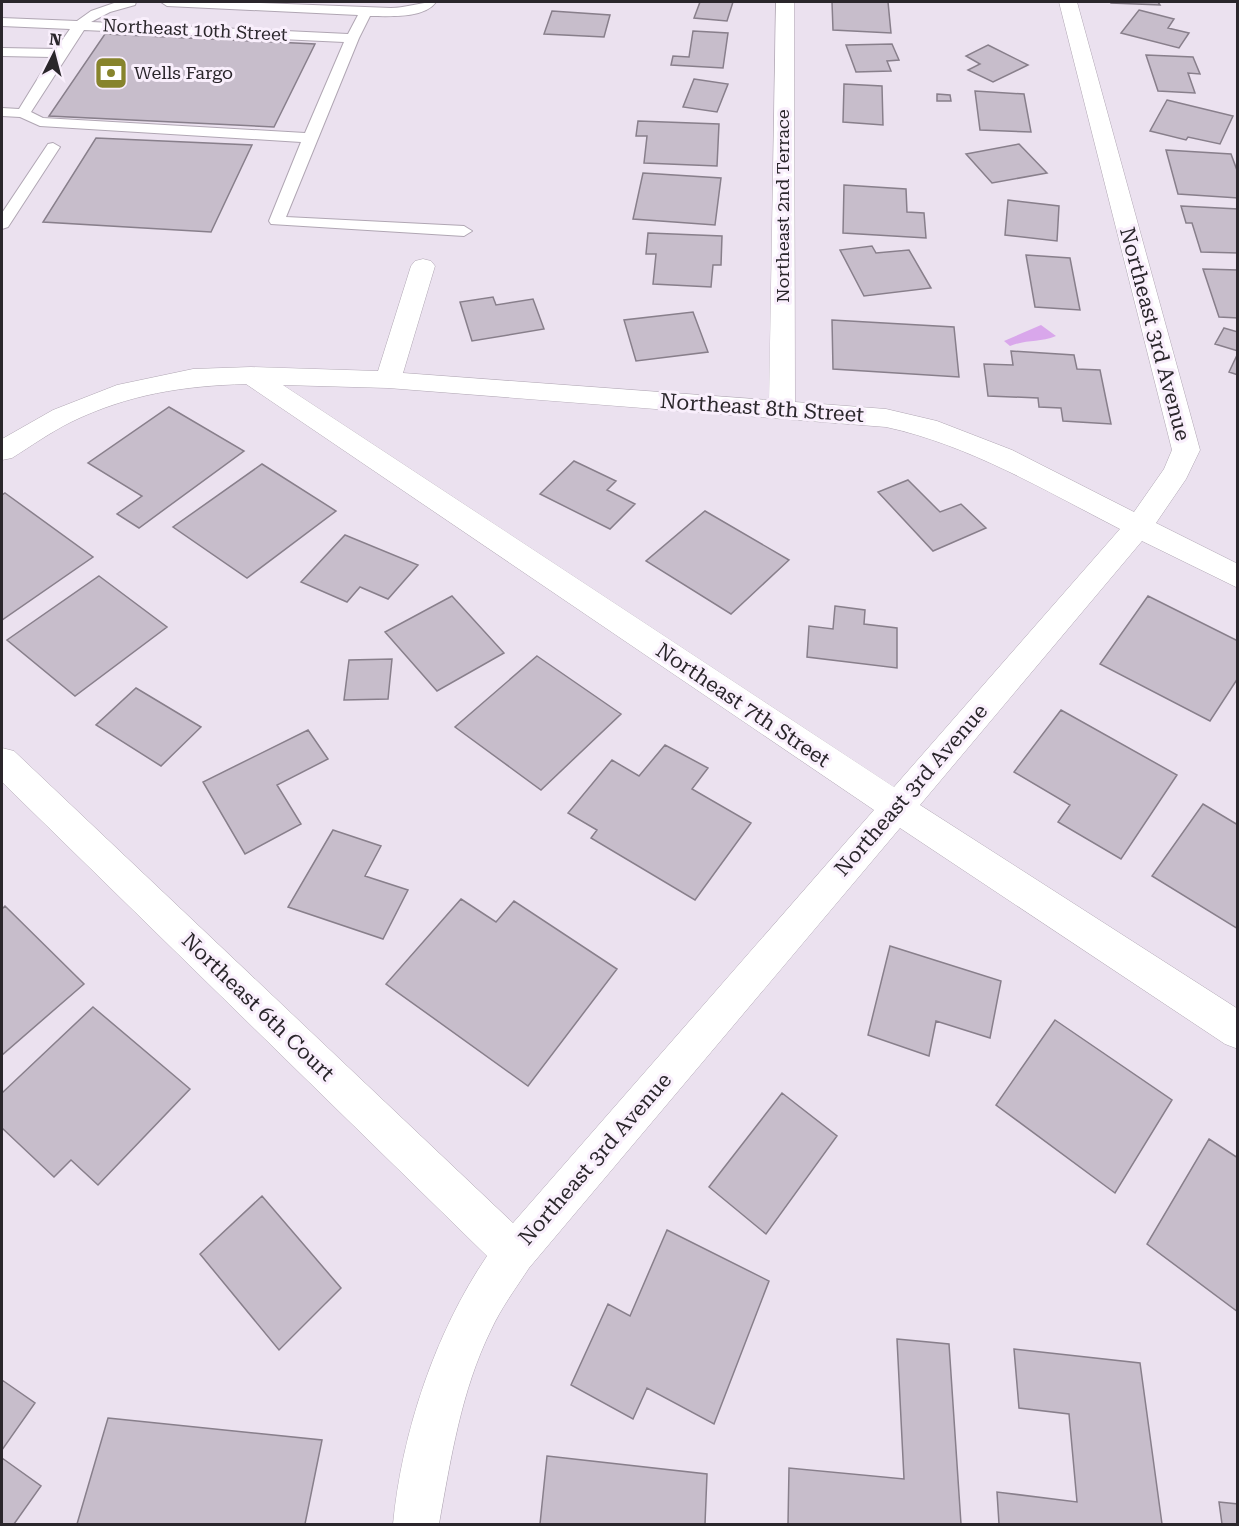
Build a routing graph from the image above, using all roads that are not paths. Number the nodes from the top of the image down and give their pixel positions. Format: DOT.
graph roads {
  1 [pos="130,2"];
  2 [pos="167,2"];
  3 [pos="430,2"];
  4 [pos="785,2"];
  5 [pos="1068,2"];
  6 [pos="223,3"];
  7 [pos="366,12"];
  8 [pos="2,22"];
  9 [pos="78,25"];
  10 [pos="352,38"];
  11 [pos="2,52"];
  12 [pos="60,53"];
  13 [pos="2,112"];
  14 [pos="23,112"];
  15 [pos="310,138"];
  16 [pos="53,147"];
  17 [pos="2,224"];
  18 [pos="464,231"];
  19 [pos="423,266"];
  20 [pos="251,375"];
  21 [pos="388,380"];
  22 [pos="782,410"];
  23 [pos="2,451"];
  24 [pos="1138,526"];
  25 [pos="1238,577"];
  26 [pos="2,761"];
  27 [pos="896,807"];
  28 [pos="1238,1031"];
  29 [pos="514,1253"];
  30 [pos="416,1524"];
  1 -- 9 [label="lane"];
  2 -- 6 [label="lane"];
  3 -- 7 [label="lane"];
  4 -- 22 [label="street, Northeast 2nd Terrace"];
  5 -- 24 [label="street, Northeast 3rd Avenue"];
  6 -- 7 [label="lane"];
  7 -- 10 [label="lane"];
  8 -- 9 [label="lane, Northeast 10th Street"];
  9 -- 10 [label="lane, Northeast 10th Street"];
  9 -- 12 [label="lane"];
  10 -- 15 [label="lane"];
  11 -- 12 [label="lane"];
  12 -- 14 [label="lane"];
  13 -- 14 [label="lane"];
  14 -- 15 [label="lane"];
  15 -- 18 [label="lane"];
  16 -- 17 [label="lane"];
  19 -- 21 [label="street"];
  20 -- 21 [label="street, Northeast 8th Street"];
  20 -- 23 [label="street, Northeast 8th Street"];
  20 -- 27 [label="street, Northeast 7th Street"];
  21 -- 22 [label="street, Northeast 8th Street"];
  22 -- 24 [label="street, Northeast 8th Street"];
  24 -- 25 [label="street, Northeast 8th Street"];
  24 -- 27 [label="street, Northeast 3rd Avenue"];
  26 -- 29 [label="street, Northeast 6th Court"];
  27 -- 28 [label="street, Northeast 7th Street"];
  27 -- 29 [label="street, Northeast 3rd Avenue"];
  29 -- 30 [label="street, Northeast 3rd Avenue"];
}
